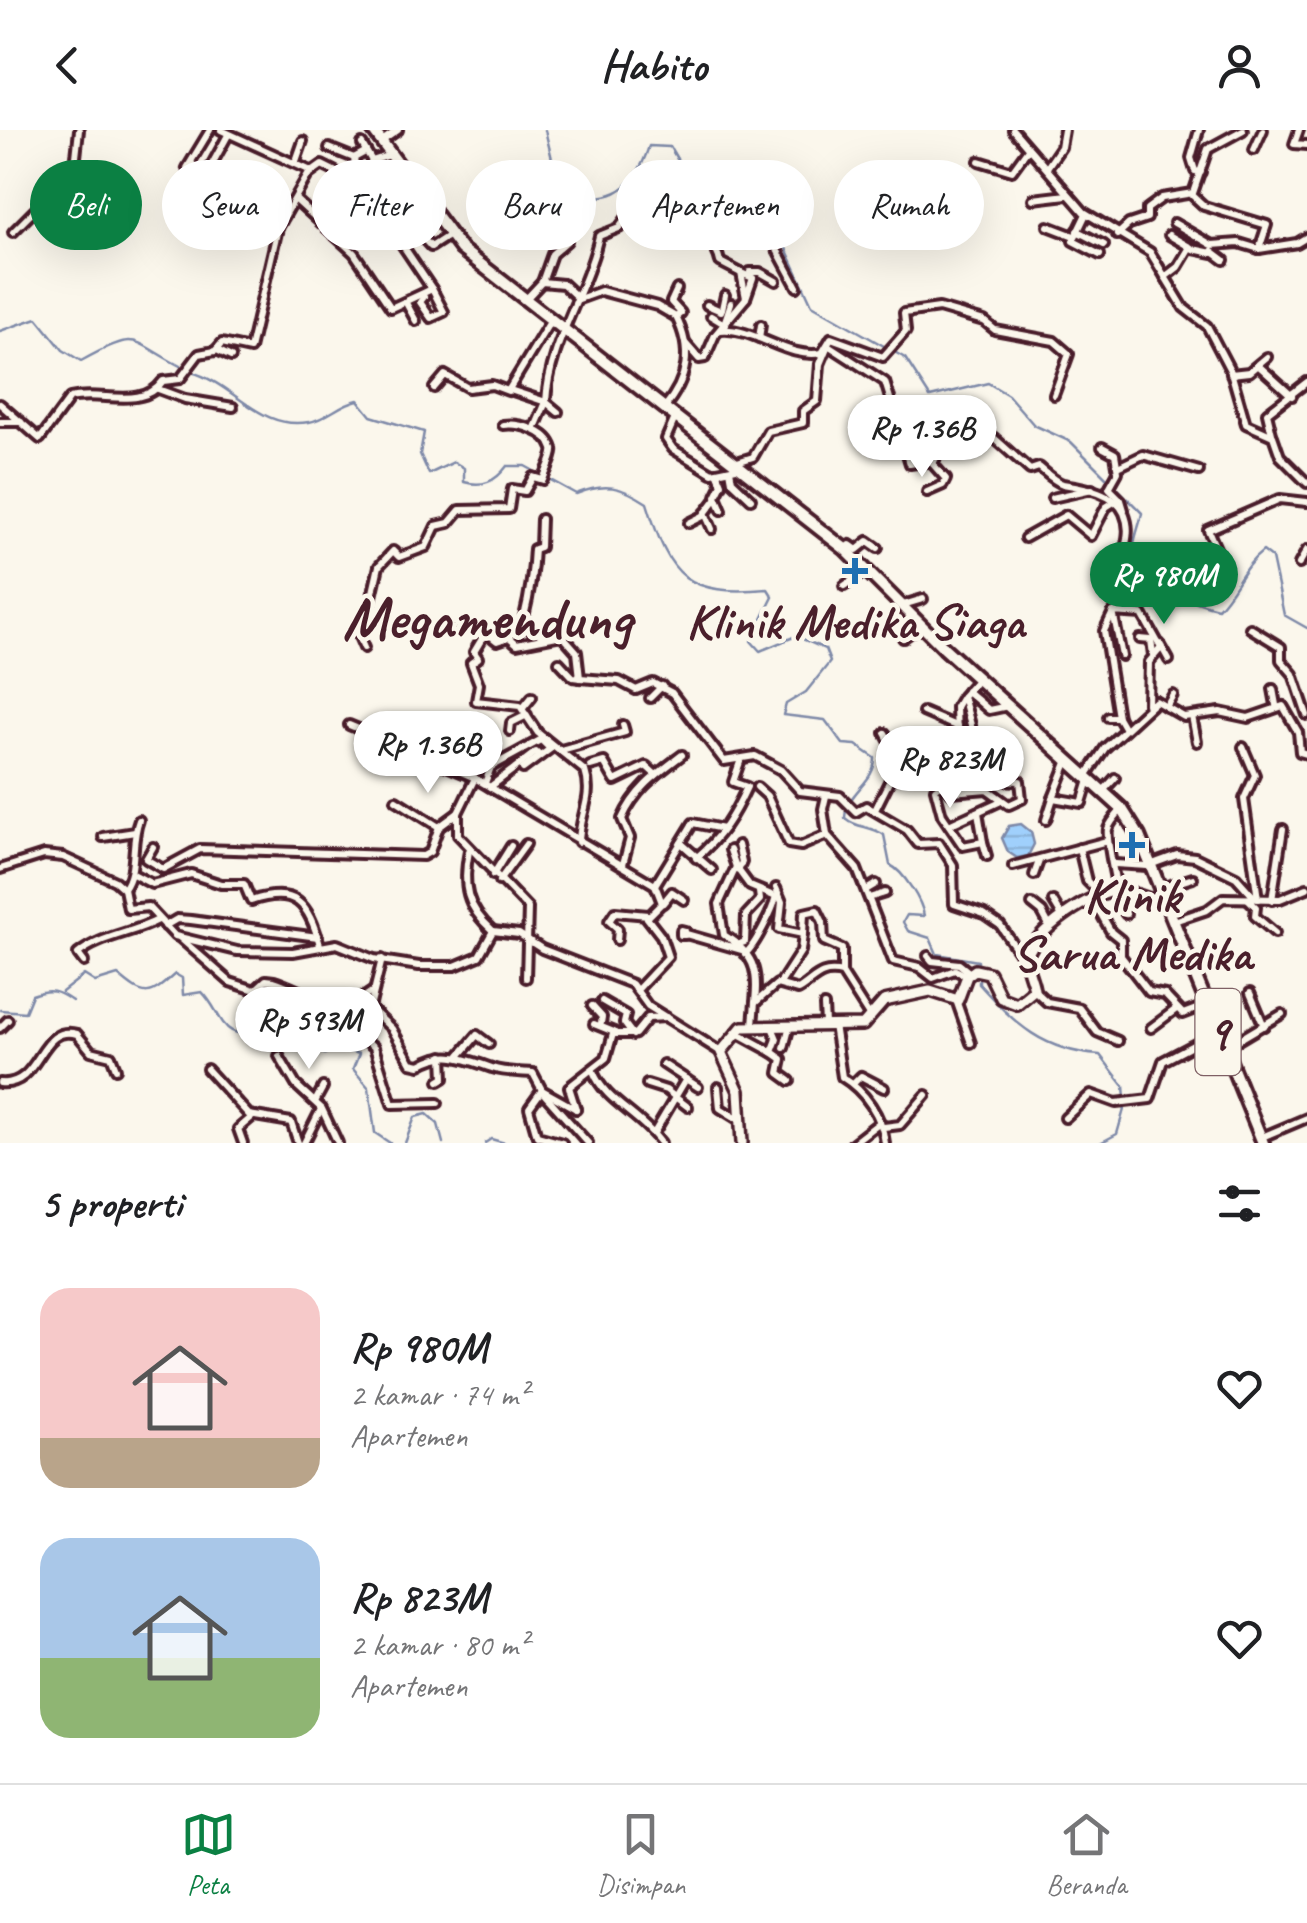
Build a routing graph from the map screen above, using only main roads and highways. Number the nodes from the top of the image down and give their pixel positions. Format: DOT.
graph roads {
  1 [pos="373,130"];
  2 [pos="1163,893"];
  3 [pos="1261,1140"];
  4 [pos="742,1143"];
  1 -- 2 [label="highway, 9"];
  2 -- 3 [label="highway, 9"];
  2 -- 4 [label="main road"];
}
